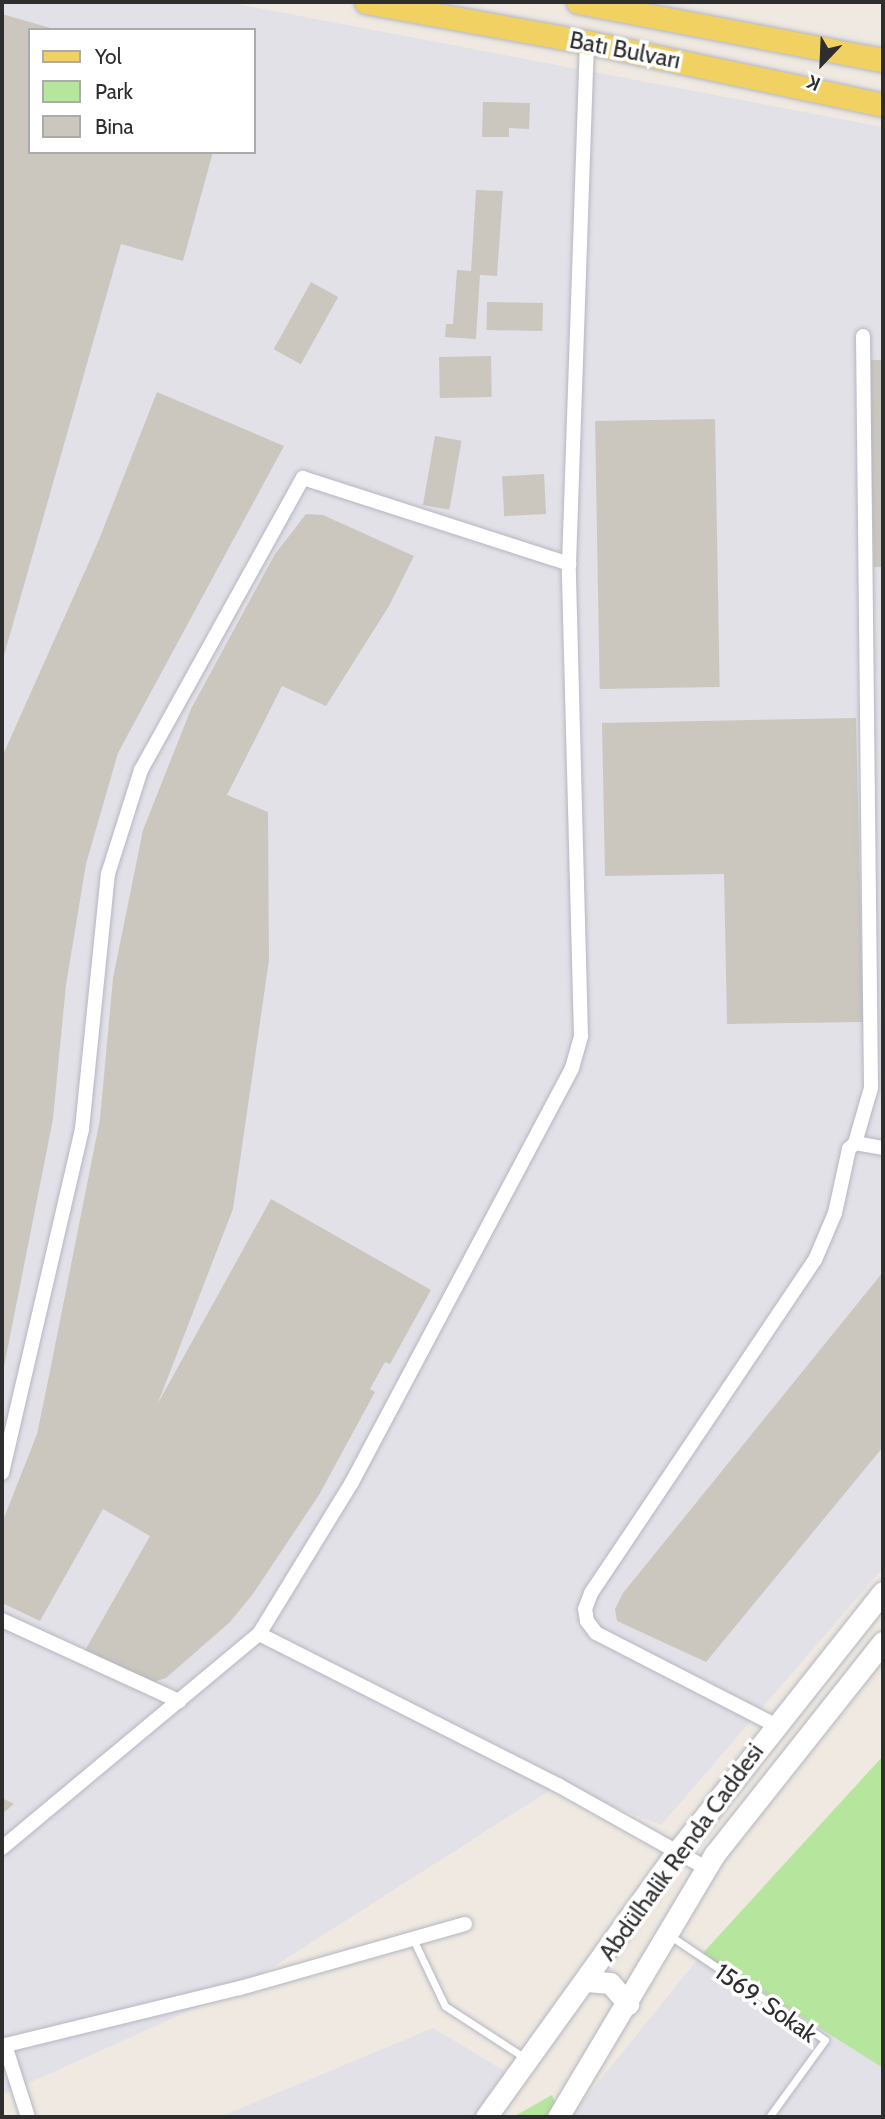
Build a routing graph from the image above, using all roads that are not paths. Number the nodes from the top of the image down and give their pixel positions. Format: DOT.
graph roads {
  1 [pos="366,2"];
  2 [pos="578,2"];
  3 [pos="587,42"];
  4 [pos="883,60"];
  5 [pos="883,105"];
  6 [pos="863,336"];
  7 [pos="569,564"];
  8 [pos="867,747"];
  9 [pos="883,747"];
  10 [pos="855,1143"];
  11 [pos="883,1148"];
  12 [pos="2,1474"];
  13 [pos="883,1592"];
  14 [pos="2,1620"];
  15 [pos="259,1634"];
  16 [pos="883,1642"];
  17 [pos="179,1701"];
  18 [pos="775,1725"];
  19 [pos="2,1848"];
  20 [pos="676,1853"];
  21 [pos="706,1868"];
  22 [pos="465,1924"];
  23 [pos="669,1935"];
  24 [pos="413,1939"];
  25 [pos="587,1981"];
  26 [pos="628,2004"];
  27 [pos="3,2046"];
  28 [pos="529,2061"];
  29 [pos="28,2117"];
  30 [pos="486,2117"];
  31 [pos="558,2117"];
  32 [pos="769,2117"];
  1 -- 3 [label="main road, Batı Bulvarı"];
  2 -- 4 [label="main road, Batı Bulvarı"];
  3 -- 5 [label="main road, Batı Bulvarı"];
  3 -- 7 [label="street"];
  6 -- 8 [label="street"];
  7 -- 12 [label="street"];
  7 -- 15 [label="street"];
  8 -- 9 [label="street"];
  8 -- 10 [label="street"];
  10 -- 11 [label="street"];
  10 -- 18 [label="street"];
  13 -- 18 [label="main road, Abdülhalik Renda Caddesi"];
  14 -- 17 [label="street"];
  15 -- 17 [label="street"];
  15 -- 20 [label="street"];
  16 -- 21 [label="main road, Abdülhalik Renda Caddesi"];
  17 -- 19 [label="street"];
  18 -- 20 [label="main road, Abdülhalik Renda Caddesi"];
  20 -- 21 [label="street"];
  20 -- 25 [label="main road, Abdülhalik Renda Caddesi"];
  21 -- 23 [label="main road, Abdülhalik Renda Caddesi"];
  22 -- 24 [label="street"];
  23 -- 26 [label="main road, Abdülhalik Renda Caddesi"];
  23 -- 32 [label="lane, 1569. Sokak"];
  24 -- 27 [label="street"];
  24 -- 28 [label="lane"];
  25 -- 26 [label="main road"];
  25 -- 28 [label="main road, Abdülhalik Renda Caddesi"];
  26 -- 31 [label="main road, Abdülhalik Renda Caddesi"];
  27 -- 29 [label="street"];
  28 -- 30 [label="main road, Abdülhalik Renda Caddesi"];
}
